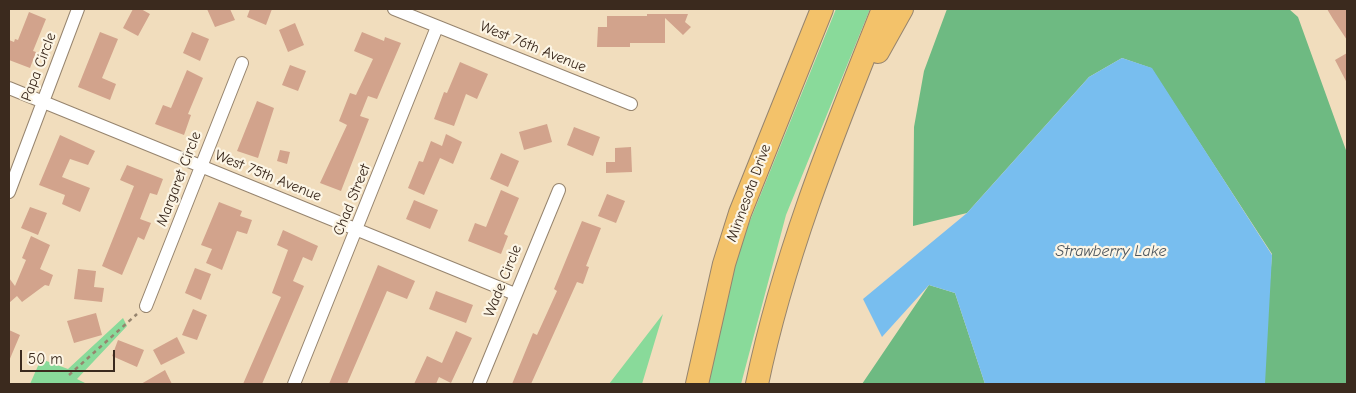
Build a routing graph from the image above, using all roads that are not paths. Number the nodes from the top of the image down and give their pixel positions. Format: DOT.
graph roads {
  1 [pos="78,9"];
  2 [pos="394,9"];
  3 [pos="822,9"];
  4 [pos="882,9"];
  5 [pos="902,9"];
  6 [pos="438,27"];
  7 [pos="242,63"];
  8 [pos="9,88"];
  9 [pos="44,101"];
  10 [pos="632,104"];
  11 [pos="834,132"];
  12 [pos="201,166"];
  13 [pos="559,190"];
  14 [pos="9,192"];
  15 [pos="358,229"];
  16 [pos="515,294"];
  17 [pos="146,306"];
  18 [pos="294,384"];
  19 [pos="479,384"];
  20 [pos="697,384"];
  21 [pos="757,384"];
  1 -- 9 [label="street, Papa Circle"];
  2 -- 6 [label="street, West 76th Avenue"];
  3 -- 20 [label="highway, Minnesota Drive"];
  4 -- 11 [label="highway"];
  5 -- 11 [label="highway"];
  6 -- 10 [label="street, West 76th Avenue"];
  6 -- 15 [label="street, Chad Street"];
  7 -- 12 [label="street, Margaret Circle"];
  8 -- 9 [label="street, West 75th Avenue"];
  9 -- 12 [label="street, West 75th Avenue"];
  9 -- 14 [label="street, Papa Circle"];
  11 -- 21 [label="highway"];
  12 -- 15 [label="street, West 75th Avenue"];
  12 -- 17 [label="street, Margaret Circle"];
  13 -- 16 [label="street, Wade Circle"];
  15 -- 16 [label="street, West 75th Avenue"];
  15 -- 18 [label="street, Chad Street"];
  16 -- 19 [label="street, Wade Circle"];
}
